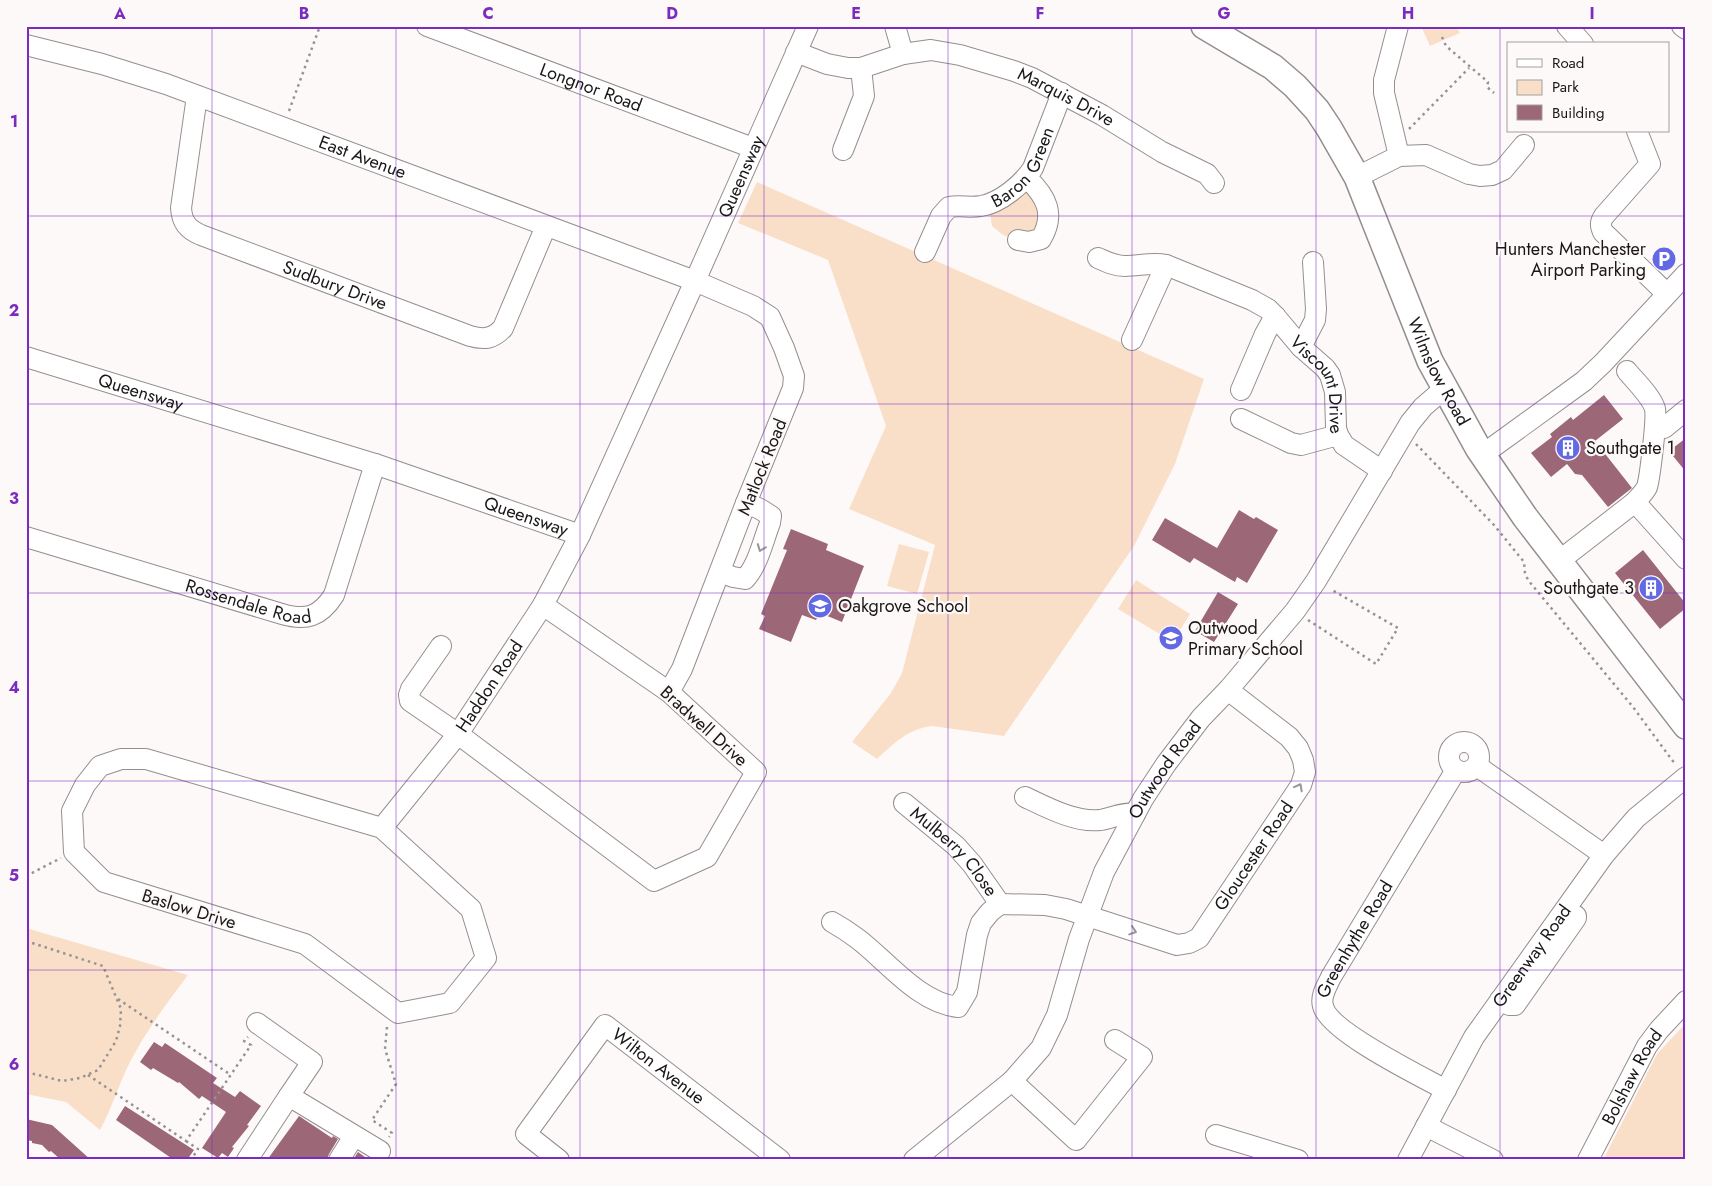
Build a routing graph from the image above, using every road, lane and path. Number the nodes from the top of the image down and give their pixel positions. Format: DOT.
graph roads {
  1 [pos="320,26"];
  2 [pos="428,26"];
  3 [pos="808,26"];
  4 [pos="895,26"];
  5 [pos="1398,26"];
  6 [pos="1567,26"];
  7 [pos="1682,26"];
  8 [pos="1205,27"];
  9 [pos="1686,29"];
  10 [pos="468,33"];
  11 [pos="1442,37"];
  12 [pos="1581,42"];
  13 [pos="26,45"];
  14 [pos="796,52"];
  15 [pos="903,54"];
  16 [pos="861,68"];
  17 [pos="1469,68"];
  18 [pos="1062,93"];
  19 [pos="1494,94"];
  20 [pos="197,96"];
  21 [pos="283,127"];
  22 [pos="1637,132"];
  23 [pos="1394,136"];
  24 [pos="1524,145"];
  25 [pos="753,148"];
  26 [pos="842,151"];
  27 [pos="1398,156"];
  28 [pos="1357,177"];
  29 [pos="1027,178"];
  30 [pos="1214,183"];
  31 [pos="546,226"];
  32 [pos="1018,240"];
  33 [pos="925,252"];
  34 [pos="1098,258"];
  35 [pos="1314,260"];
  36 [pos="1166,265"];
  37 [pos="1686,274"];
  38 [pos="695,281"];
  39 [pos="1666,293"];
  40 [pos="1275,316"];
  41 [pos="1132,340"];
  42 [pos="1301,347"];
  43 [pos="26,357"];
  44 [pos="1627,371"];
  45 [pos="1444,388"];
  46 [pos="1241,390"];
  47 [pos="1686,410"];
  48 [pos="1241,419"];
  49 [pos="1655,427"];
  50 [pos="1405,432"];
  51 [pos="1338,435"];
  52 [pos="1482,455"];
  53 [pos="375,464"];
  54 [pos="1382,471"];
  55 [pos="1635,502"];
  56 [pos="753,506"];
  57 [pos="580,535"];
  58 [pos="26,537"];
  59 [pos="1686,559"];
  60 [pos="1559,562"];
  61 [pos="727,574"];
  62 [pos="1316,580"];
  63 [pos="543,605"];
  64 [pos="1295,611"];
  65 [pos="441,646"];
  66 [pos="1228,690"];
  67 [pos="669,692"];
  68 [pos="1686,726"];
  69 [pos="458,734"];
  70 [pos="1477,766"];
  71 [pos="1456,770"];
  72 [pos="1682,773"];
  73 [pos="1025,797"];
  74 [pos="904,803"];
  75 [pos="1135,814"];
  76 [pos="382,828"];
  77 [pos="74,852"];
  78 [pos="1604,855"];
  79 [pos="26,876"];
  80 [pos="1000,904"];
  81 [pos="1087,916"];
  82 [pos="832,922"];
  83 [pos="26,941"];
  84 [pos="117,999"];
  85 [pos="1686,1001"];
  86 [pos="388,1005"];
  87 [pos="257,1023"];
  88 [pos="1115,1040"];
  89 [pos="26,1072"];
  90 [pos="88,1074"];
  91 [pos="231,1075"];
  92 [pos="1012,1081"];
  93 [pos="1446,1090"];
  94 [pos="289,1096"];
  95 [pos="1426,1126"];
  96 [pos="1216,1135"];
  97 [pos="354,1136"];
  98 [pos="186,1141"];
  99 [pos="380,1151"];
  100 [pos="191,1160"];
  101 [pos="247,1160"];
  102 [pos="339,1160"];
  103 [pos="559,1160"];
  104 [pos="780,1160"];
  105 [pos="914,1160"];
  106 [pos="1298,1160"];
  107 [pos="1408,1160"];
  108 [pos="1493,1160"];
  109 [pos="1588,1160"];
  1 -- 21 [label="path"];
  2 -- 10 [label="street, Longnor Road"];
  3 -- 14 [label="street, Queensway"];
  4 -- 15 [label="street"];
  5 -- 23 [label="street"];
  6 -- 12 [label="street"];
  7 -- 9 [label="street"];
  8 -- 28 [label="main road, Wilmslow Road"];
  10 -- 25 [label="street, Longnor Road"];
  11 -- 17 [label="path"];
  13 -- 20 [label="street, East Avenue"];
  14 -- 16 [label="street, Marquis Drive"];
  14 -- 25 [label="street, Queensway"];
  15 -- 16 [label="street, Marquis Drive"];
  15 -- 18 [label="street, Marquis Drive"];
  16 -- 26 [label="street"];
  17 -- 19 [label="path"];
  17 -- 23 [label="path"];
  18 -- 29 [label="street, Baron Green"];
  18 -- 30 [label="street, Marquis Drive"];
  20 -- 21 [label="street, East Avenue"];
  20 -- 31 [label="street, Sudbury Drive"];
  21 -- 31 [label="street, East Avenue"];
  22 -- 39 [label="street"];
  23 -- 27 [label="street"];
  24 -- 27 [label="street"];
  25 -- 38 [label="street, Queensway"];
  27 -- 28 [label="street"];
  28 -- 45 [label="main road, Wilmslow Road"];
  29 -- 32 [label="street"];
  29 -- 33 [label="street, Baron Green"];
  31 -- 38 [label="street, East Avenue"];
  34 -- 36 [label="street, Viscount Drive"];
  35 -- 42 [label="street"];
  36 -- 40 [label="street, Viscount Drive"];
  36 -- 41 [label="street"];
  37 -- 39 [label="street"];
  38 -- 56 [label="street, Matlock Road"];
  38 -- 57 [label="street, Queensway"];
  39 -- 52 [label="street"];
  40 -- 42 [label="street, Viscount Drive"];
  40 -- 46 [label="street, Viscount Drive"];
  42 -- 51 [label="street, Viscount Drive"];
  43 -- 53 [label="street, Queensway"];
  44 -- 49 [label="street"];
  45 -- 50 [label="street, Outwood Road"];
  45 -- 52 [label="main road, Wilmslow Road"];
  47 -- 49 [label="street"];
  48 -- 51 [label="street"];
  49 -- 55 [label="street"];
  50 -- 54 [label="street, Outwood Road"];
  50 -- 72 [label="path"];
  51 -- 54 [label="street, Viscount Drive"];
  52 -- 60 [label="main road, Wilmslow Road"];
  53 -- 57 [label="street, Queensway"];
  53 -- 58 [label="street, Rossendale Road"];
  54 -- 62 [label="street, Outwood Road"];
  55 -- 59 [label="street"];
  55 -- 60 [label="street"];
  56 -- 61 [label="street, Matlock Road"];
  56 -- 61 [label="street, one-way"];
  57 -- 63 [label="street, Haddon Road"];
  60 -- 68 [label="main road, Wilmslow Road"];
  61 -- 67 [label="street, Matlock Road"];
  62 -- 64 [label="street, Outwood Road"];
  62 -- 64 [label="path"];
  63 -- 67 [label="street, Bradwell Drive"];
  63 -- 69 [label="street, Haddon Road"];
  64 -- 66 [label="street, Outwood Road"];
  65 -- 69 [label="street"];
  66 -- 75 [label="street, Outwood Road"];
  81 -- 66 [label="street, Gloucester Road, one-way"];
  67 -- 69 [label="street, Bradwell Drive"];
  69 -- 76 [label="street, Haddon Road"];
  70 -- 71 [label="street"];
  70 -- 71 [label="street"];
  70 -- 78 [label="street"];
  71 -- 93 [label="street, Greenhythe Road"];
  72 -- 78 [label="street, Greenway Road"];
  73 -- 75 [label="street"];
  74 -- 80 [label="street, Mulberry Close"];
  75 -- 81 [label="street, Outwood Road"];
  76 -- 77 [label="street, Baslow Drive"];
  76 -- 86 [label="street, Baslow Drive"];
  77 -- 79 [label="path"];
  77 -- 86 [label="street, Baslow Drive"];
  78 -- 93 [label="street, Greenway Road"];
  80 -- 81 [label="street, Gloucester Road"];
  80 -- 82 [label="street"];
  81 -- 92 [label="street, Outwood Road"];
  83 -- 84 [label="path"];
  84 -- 90 [label="path"];
  84 -- 91 [label="path"];
  85 -- 109 [label="street, Bolshaw Road"];
  86 -- 99 [label="path"];
  87 -- 91 [label="path"];
  87 -- 94 [label="street"];
  88 -- 92 [label="street"];
  89 -- 90 [label="path"];
  90 -- 98 [label="path"];
  91 -- 98 [label="path"];
  92 -- 105 [label="street, Outwood Road"];
  93 -- 95 [label="street, Greenway Road"];
  94 -- 97 [label="street"];
  94 -- 101 [label="street"];
  95 -- 107 [label="street, Greenway Road"];
  95 -- 108 [label="street"];
  96 -- 106 [label="street"];
  97 -- 99 [label="street"];
  97 -- 102 [label="street"];
  98 -- 100 [label="path"];
  103 -- 104 [label="street, Wilton Avenue"];
}
